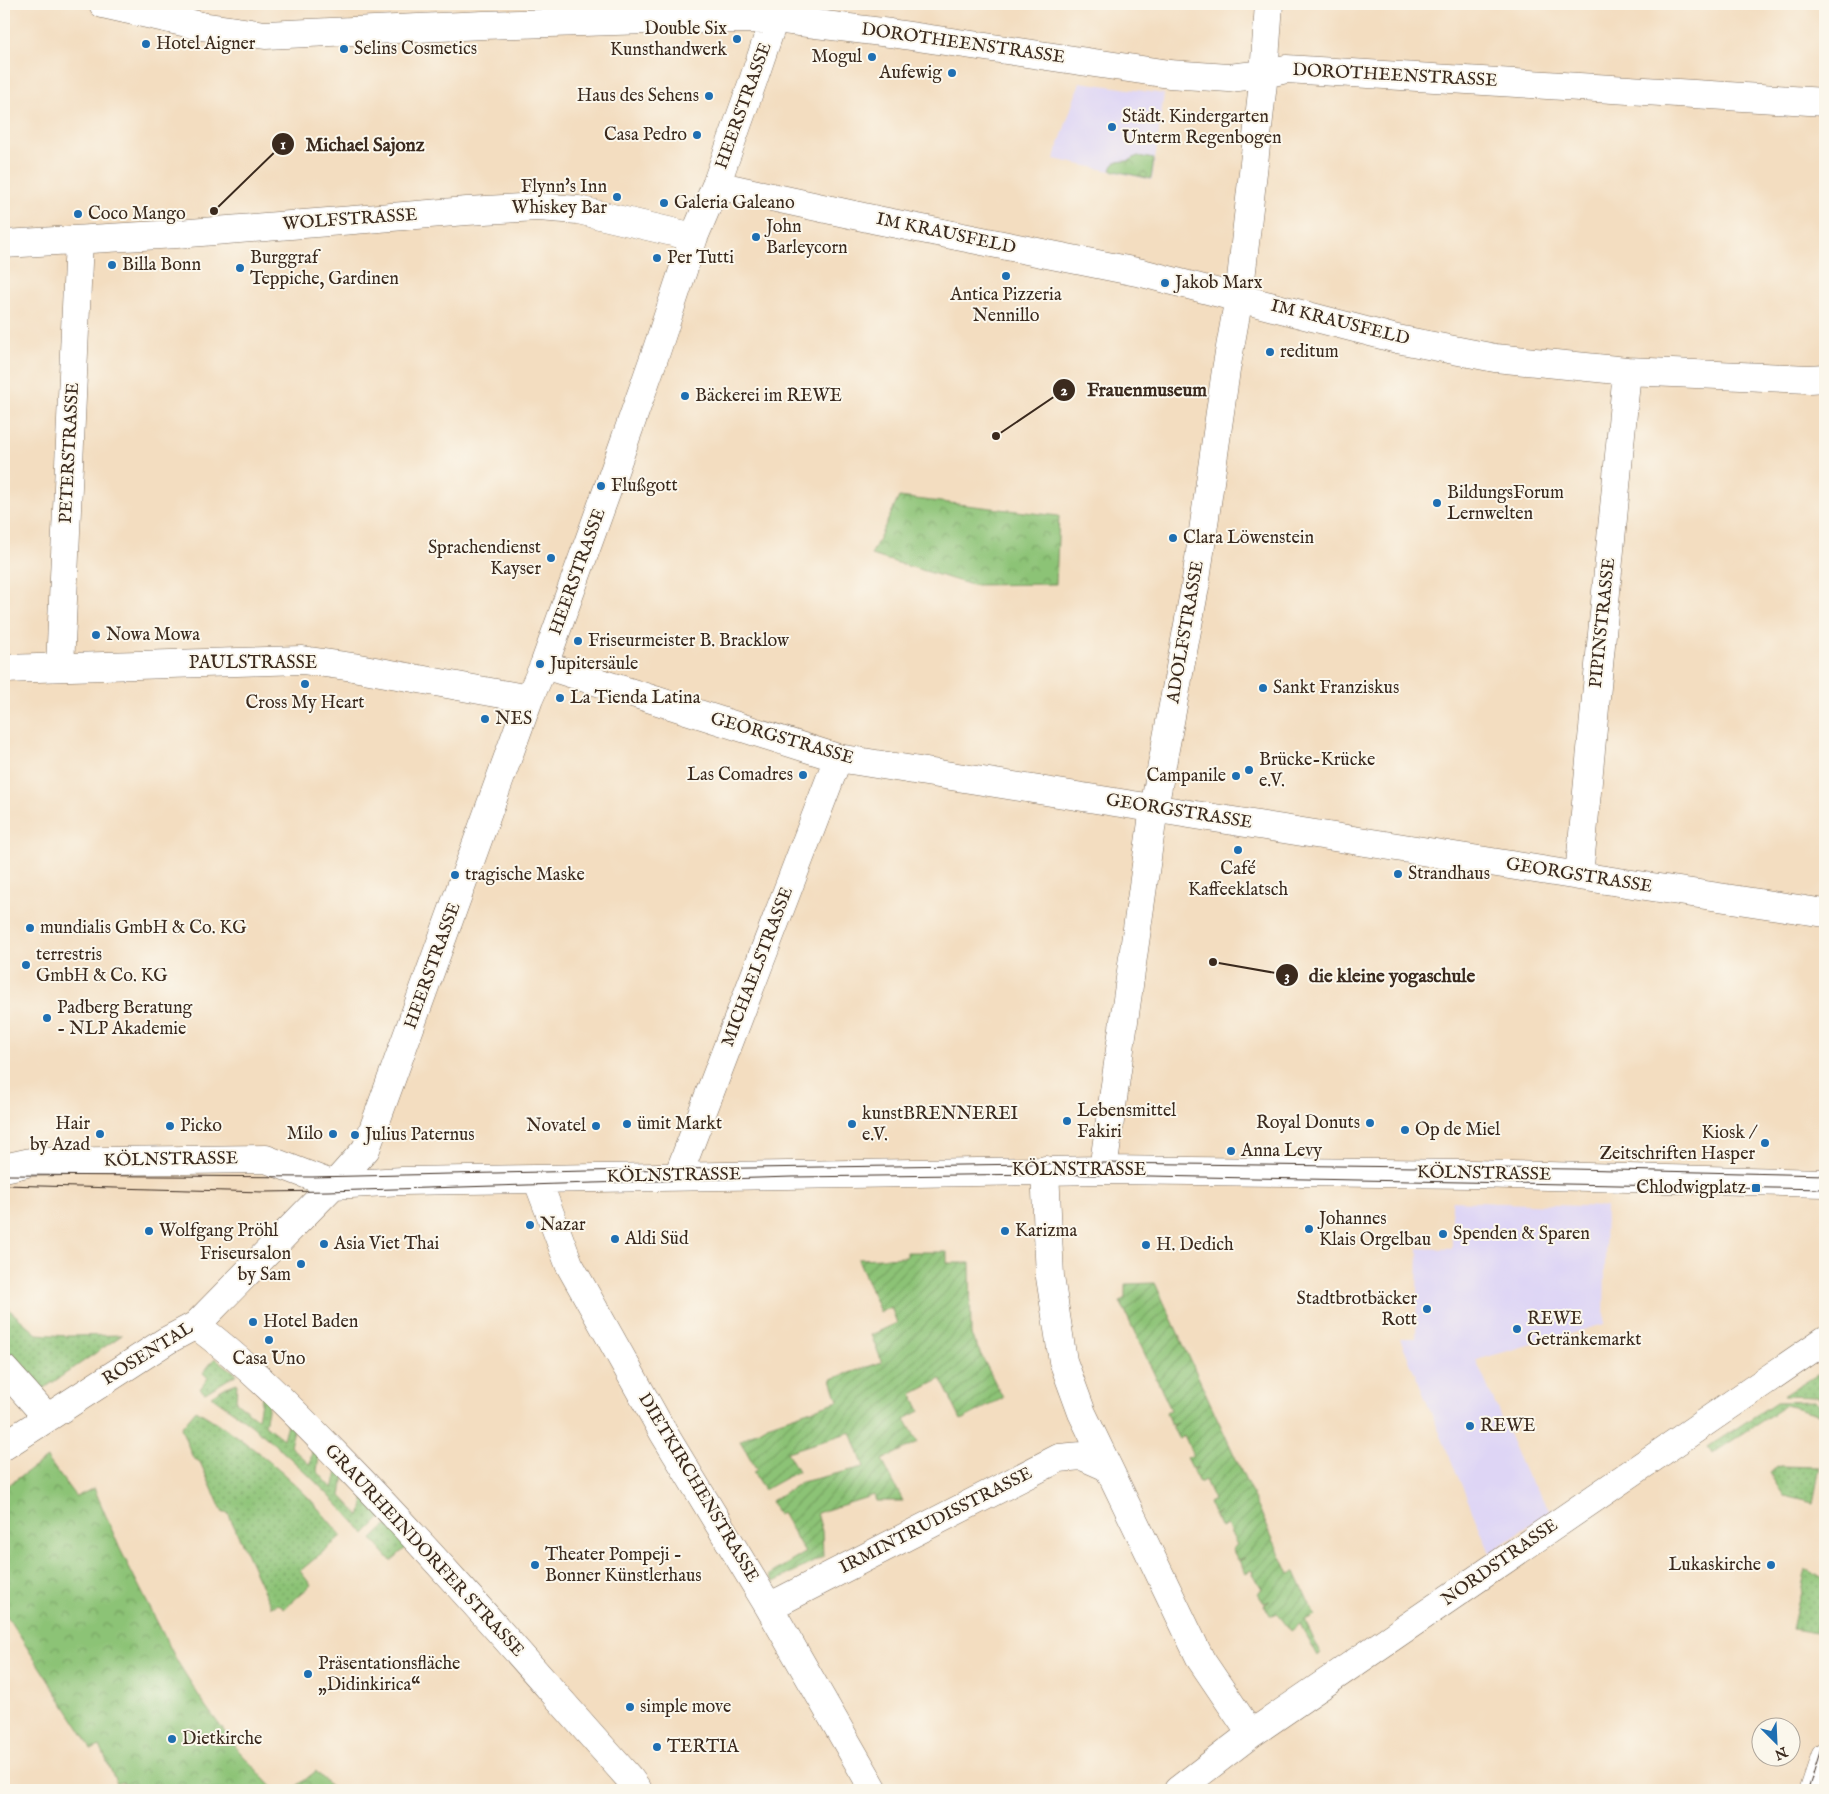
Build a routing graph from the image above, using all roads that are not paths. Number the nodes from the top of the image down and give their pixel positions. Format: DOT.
graph roads {
  1 [pos="103,4"];
  2 [pos="1269,4"];
  3 [pos="777,11"];
  4 [pos="1264,74"];
  5 [pos="1825,102"];
  6 [pos="716,185"];
  7 [pos="694,237"];
  8 [pos="79,240"];
  9 [pos="4,244"];
  10 [pos="1239,297"];
  11 [pos="1627,371"];
  12 [pos="1825,378"];
  13 [pos="544,665"];
  14 [pos="60,667"];
  15 [pos="4,669"];
  16 [pos="529,699"];
  17 [pos="838,758"];
  18 [pos="1154,808"];
  19 [pos="1579,876"];
  20 [pos="1825,914"];
  21 [pos="4,1168"];
  22 [pos="1046,1170"];
  23 [pos="1103,1170"];
  24 [pos="678,1176"];
  25 [pos="537,1179"];
  26 [pos="1825,1183"];
  27 [pos="326,1192"];
  28 [pos="196,1325"];
  29 [pos="1820,1343"];
  30 [pos="4,1369"];
  31 [pos="47,1417"];
  32 [pos="4,1446"];
  33 [pos="1107,1467"];
  34 [pos="769,1607"];
  35 [pos="1251,1734"];
  36 [pos="1825,1757"];
  37 [pos="628,1787"];
  38 [pos="874,1790"];
  39 [pos="1178,1790"];
  40 [pos="1814,1790"];
  1 -- 3 [label="street, DOROTHEENSTRASSE"];
  2 -- 4 [label="street, ADOLFSTRASSE"];
  3 -- 4 [label="street, DOROTHEENSTRASSE"];
  3 -- 6 [label="street, HEERSTRASSE"];
  4 -- 5 [label="street, DOROTHEENSTRASSE"];
  4 -- 10 [label="street, ADOLFSTRASSE"];
  6 -- 7 [label="street, HEERSTRASSE"];
  6 -- 10 [label="street, IM KRAUSFELD"];
  7 -- 8 [label="street, WOLFSTRASSE"];
  7 -- 13 [label="street, HEERSTRASSE"];
  8 -- 9 [label="street, WOLFSTRASSE"];
  8 -- 14 [label="street, PETERSTRASSE"];
  10 -- 11 [label="street, IM KRAUSFELD"];
  10 -- 18 [label="street, ADOLFSTRASSE"];
  11 -- 12 [label="street, IM KRAUSFELD"];
  11 -- 19 [label="street, PIPINSTRASSE"];
  13 -- 16 [label="street, HEERSTRASSE"];
  13 -- 17 [label="street, GEORGSTRASSE"];
  14 -- 15 [label="street, PAULSTRASSE"];
  14 -- 16 [label="street, PAULSTRASSE"];
  16 -- 27 [label="street, HEERSTRASSE"];
  17 -- 18 [label="street, GEORGSTRASSE"];
  17 -- 24 [label="street, MICHAELSTRASSE"];
  18 -- 19 [label="street, GEORGSTRASSE"];
  18 -- 23 [label="street, ADOLFSTRASSE"];
  19 -- 20 [label="street, GEORGSTRASSE"];
  21 -- 27 [label="street, KÖLNSTRASSE"];
  22 -- 23 [label="street, KÖLNSTRASSE"];
  22 -- 24 [label="street, KÖLNSTRASSE"];
  22 -- 33 [label="street"];
  23 -- 26 [label="street, KÖLNSTRASSE"];
  24 -- 25 [label="street, KÖLNSTRASSE"];
  25 -- 27 [label="street, KÖLNSTRASSE"];
  25 -- 34 [label="street, DIETKIRCHENSTRASSE"];
  27 -- 28 [label="street, ROSENTAL"];
  28 -- 31 [label="street, ROSENTAL"];
  28 -- 37 [label="street, GRAURHEINDORFER STRASSE"];
  29 -- 35 [label="street, NORDSTRASSE"];
  30 -- 31 [label="street"];
  31 -- 32 [label="street, ROSENTAL"];
  33 -- 34 [label="street, IRMINTRUDISSTRASSE"];
  33 -- 35 [label="street"];
  34 -- 38 [label="street, DIETKIRCHENSTRASSE"];
  35 -- 39 [label="street, NORDSTRASSE"];
  36 -- 40 [label="street"];
}
